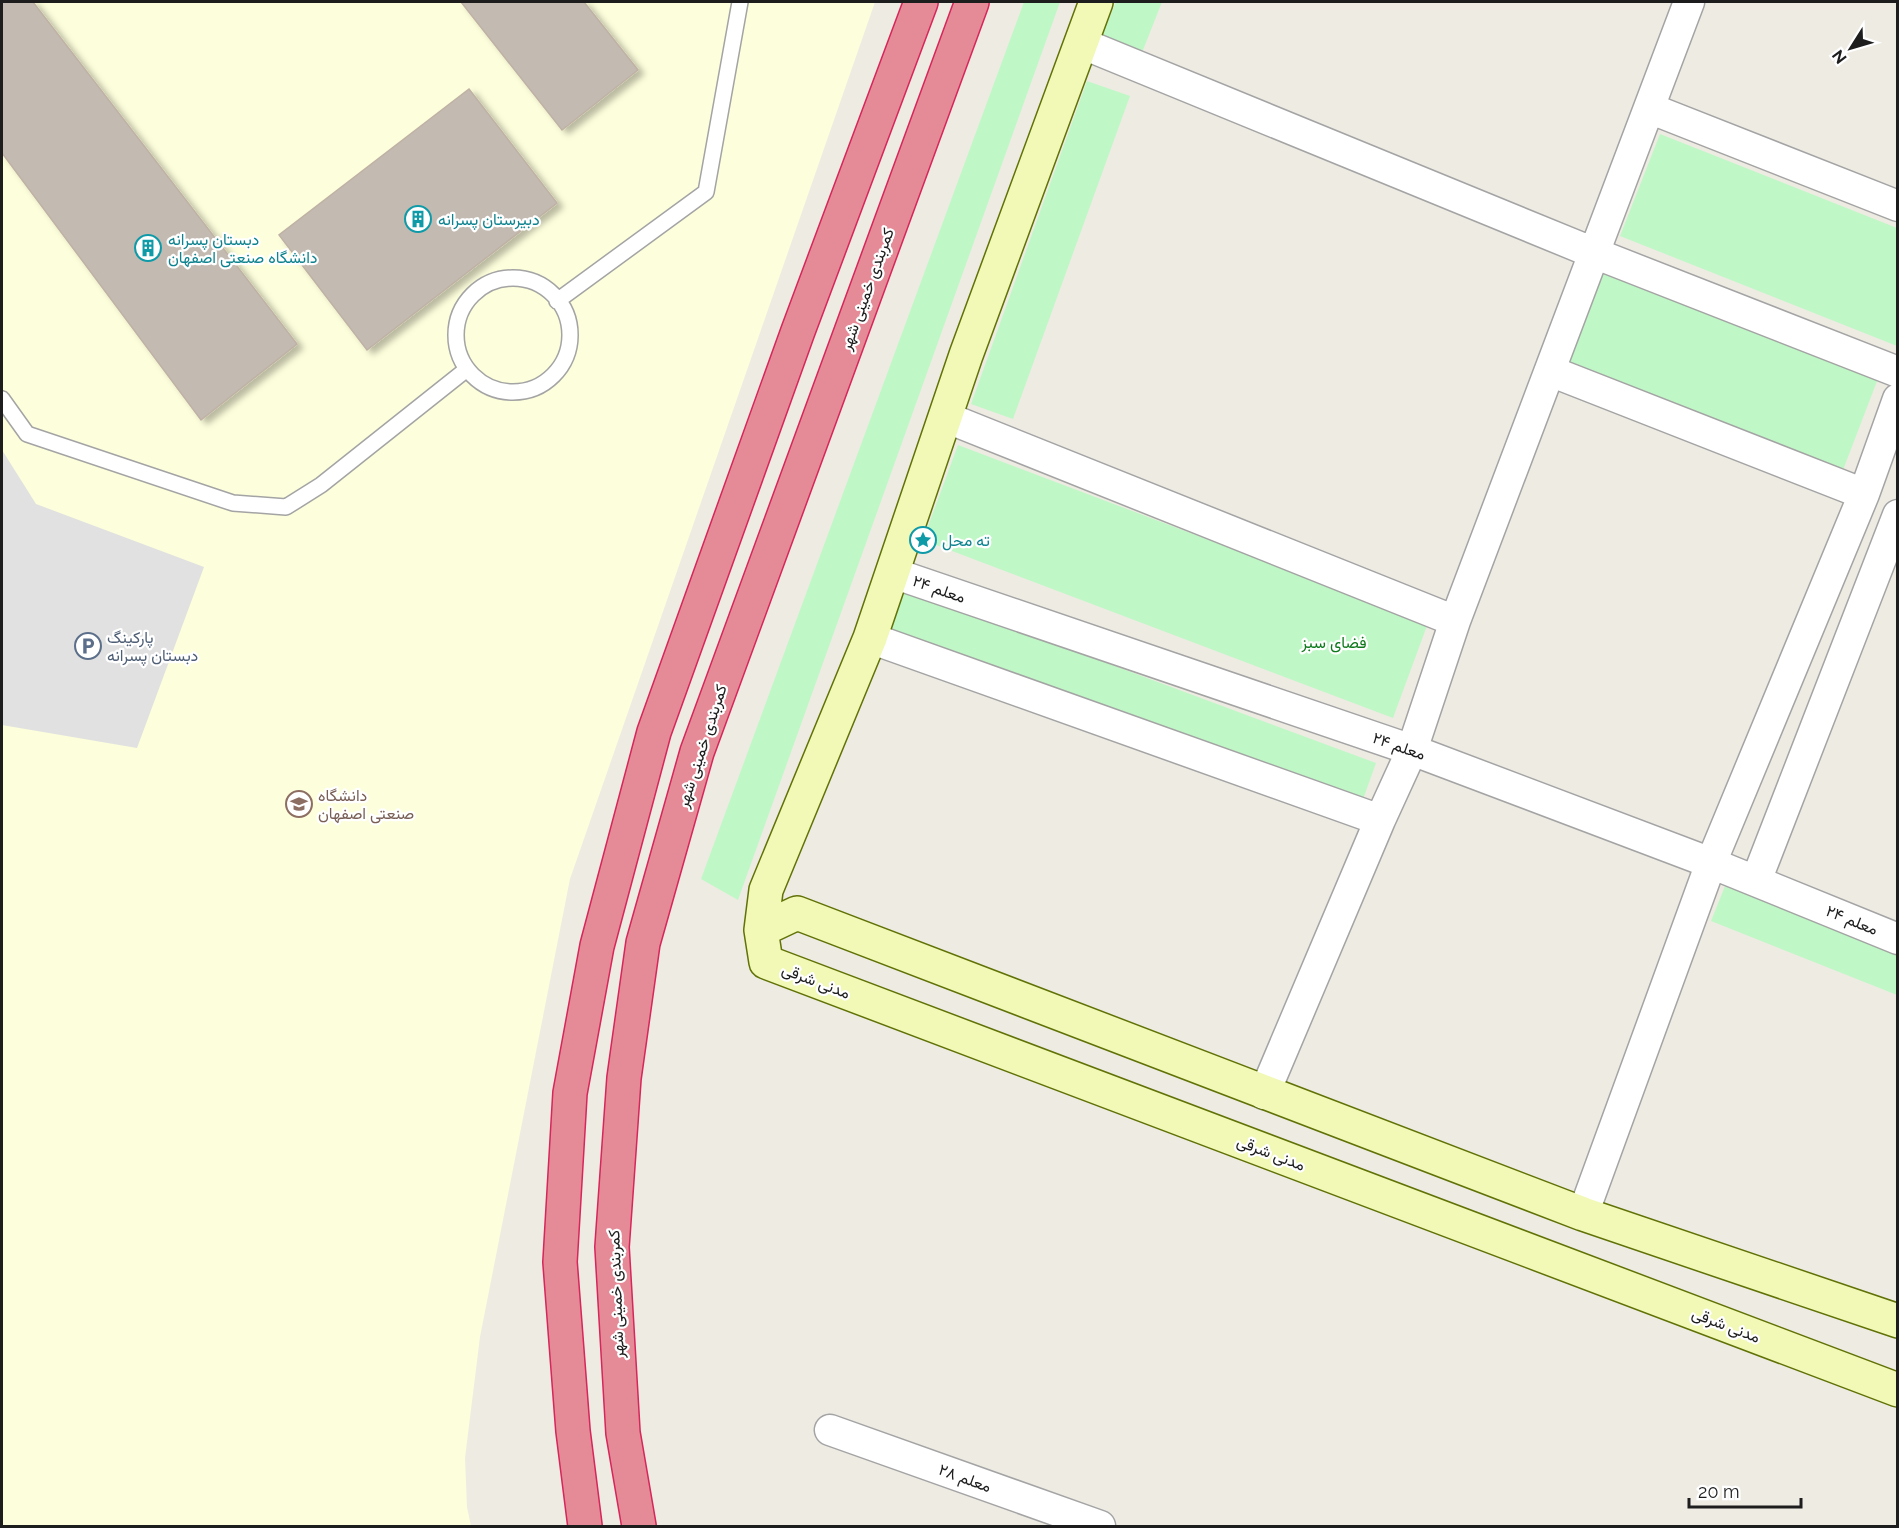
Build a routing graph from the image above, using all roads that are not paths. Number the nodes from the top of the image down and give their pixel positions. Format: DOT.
graph roads {
  1 [pos="740,2"];
  2 [pos="921,2"];
  3 [pos="972,2"];
  4 [pos="1096,2"];
  5 [pos="1689,2"];
  6 [pos="1081,43"];
  7 [pos="1649,108"];
  8 [pos="1898,206"];
  9 [pos="1594,254"];
  10 [pos="557,301"];
  11 [pos="467,369"];
  12 [pos="1550,371"];
  13 [pos="1898,372"];
  14 [pos="2,399"];
  15 [pos="1898,399"];
  16 [pos="945,417"];
  17 [pos="1864,494"];
  18 [pos="1898,515"];
  19 [pos="892,573"];
  20 [pos="1455,621"];
  21 [pos="870,638"];
  22 [pos="1412,750"];
  23 [pos="1380,820"];
  24 [pos="1711,863"];
  25 [pos="1756,881"];
  26 [pos="761,930"];
  27 [pos="1898,939"];
  28 [pos="1264,1094"];
  29 [pos="1583,1214"];
  30 [pos="1898,1321"];
  31 [pos="1898,1390"];
  32 [pos="830,1430"];
  33 [pos="585,1527"];
  34 [pos="639,1527"];
  35 [pos="1100,1527"];
  1 -- 10 [label="lane"];
  2 -- 33 [label="highway"];
  3 -- 34 [label="highway, کمربندی خمینی شهر"];
  4 -- 6 [label="street"];
  5 -- 7 [label="street"];
  6 -- 9 [label="street"];
  6 -- 16 [label="street"];
  7 -- 8 [label="street"];
  7 -- 9 [label="street"];
  9 -- 12 [label="street"];
  9 -- 13 [label="street"];
  10 -- 11 [label="lane"];
  10 -- 11 [label="lane"];
  11 -- 14 [label="lane"];
  12 -- 17 [label="street"];
  12 -- 20 [label="street"];
  15 -- 17 [label="street"];
  16 -- 19 [label="street"];
  16 -- 20 [label="street"];
  17 -- 24 [label="street"];
  18 -- 25 [label="street"];
  19 -- 21 [label="street"];
  19 -- 22 [label="street, معلم ۲۴"];
  20 -- 22 [label="street"];
  21 -- 23 [label="street"];
  21 -- 26 [label="street"];
  22 -- 23 [label="street"];
  22 -- 24 [label="street, معلم ۲۴"];
  23 -- 28 [label="street"];
  24 -- 25 [label="street, معلم ۲۴"];
  24 -- 29 [label="street"];
  25 -- 27 [label="street, معلم ۲۴"];
  26 -- 28 [label="street"];
  26 -- 31 [label="street, مدنی شرقی"];
  28 -- 29 [label="street"];
  29 -- 30 [label="street"];
  32 -- 35 [label="street, معلم ۲۸"];
}
